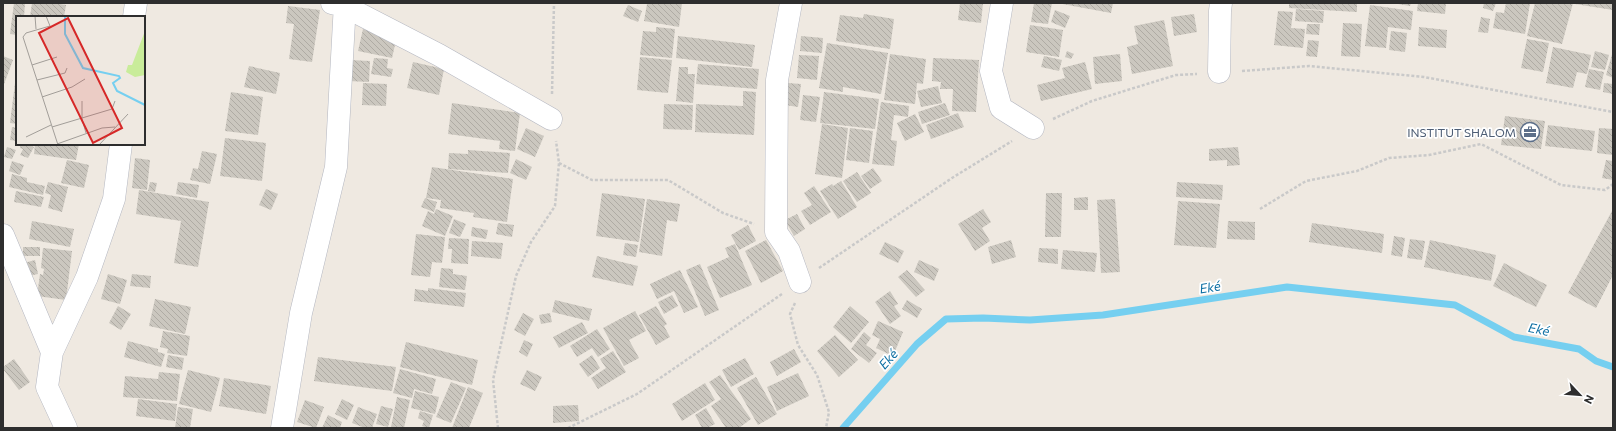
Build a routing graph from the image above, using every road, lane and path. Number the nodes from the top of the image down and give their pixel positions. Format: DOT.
graph roads {
  1 [pos="136,3"];
  2 [pos="554,3"];
  3 [pos="791,3"];
  4 [pos="1002,3"];
  5 [pos="1222,3"];
  6 [pos="339,4"];
  7 [pos="134,16"];
  8 [pos="1219,72"];
  9 [pos="1613,112"];
  10 [pos="551,119"];
  11 [pos="1033,128"];
  12 [pos="121,145"];
  13 [pos="559,163"];
  14 [pos="1613,184"];
  15 [pos="1260,209"];
  16 [pos="776,232"];
  17 [pos="3,235"];
  18 [pos="800,282"];
  19 [pos="52,352"];
  20 [pos="66,428"];
  21 [pos="282,428"];
  22 [pos="498,428"];
  23 [pos="568,428"];
  24 [pos="826,428"];
  1 -- 7 [label="street"];
  2 -- 10 [label="path"];
  3 -- 16 [label="street"];
  4 -- 11 [label="street"];
  5 -- 8 [label="street"];
  6 -- 10 [label="street"];
  6 -- 21 [label="street"];
  8 -- 9 [label="path"];
  8 -- 11 [label="path"];
  10 -- 13 [label="path"];
  11 -- 18 [label="path"];
  12 -- 19 [label="street"];
  13 -- 16 [label="path"];
  13 -- 22 [label="path"];
  14 -- 15 [label="path"];
  16 -- 18 [label="street"];
  17 -- 19 [label="street"];
  18 -- 23 [label="path"];
  18 -- 24 [label="path"];
  19 -- 20 [label="street"];
}
